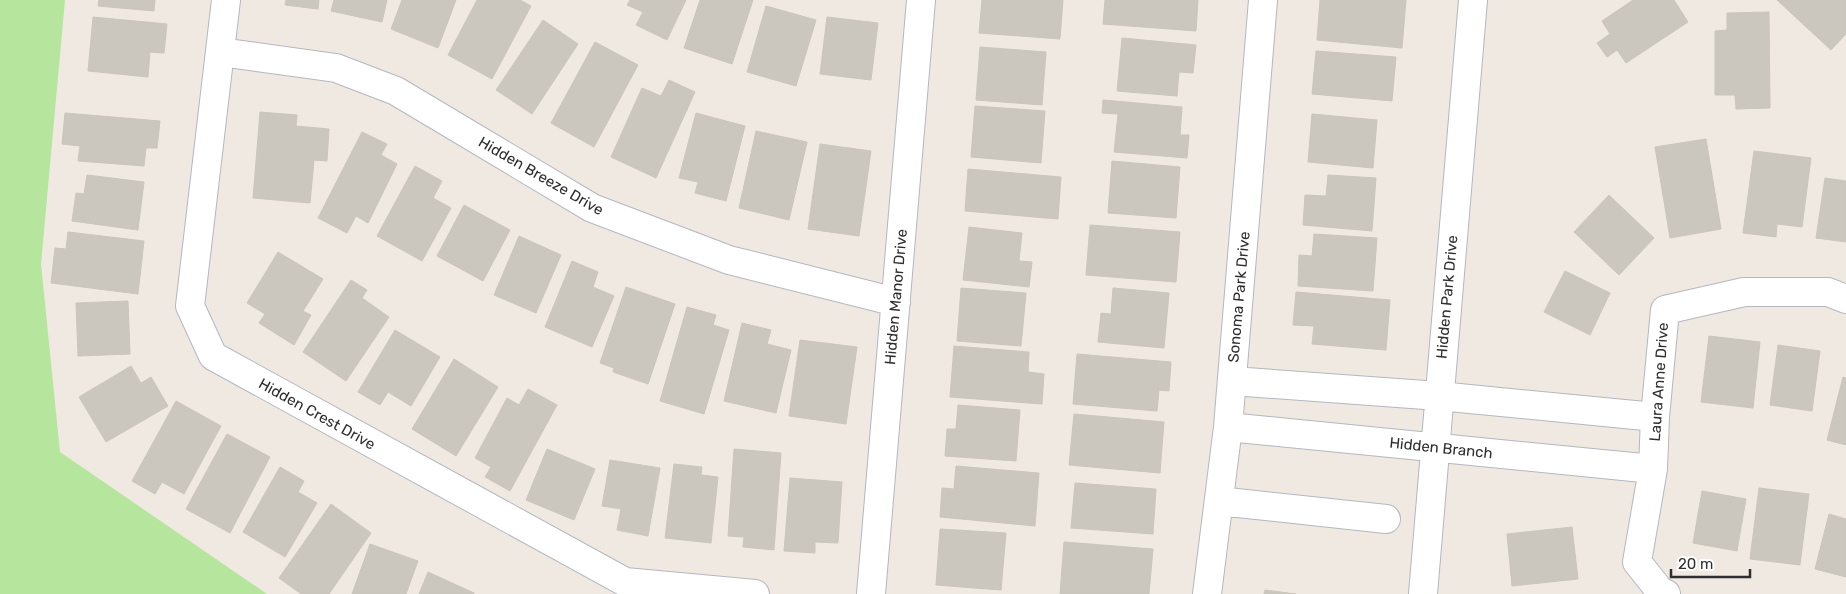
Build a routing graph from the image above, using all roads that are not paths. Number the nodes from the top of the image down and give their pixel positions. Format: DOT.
graph roads {
  1 [pos="226,0"];
  2 [pos="920,0"];
  3 [pos="1263,0"];
  4 [pos="1472,0"];
  5 [pos="220,52"];
  6 [pos="1846,299"];
  7 [pos="896,302"];
  8 [pos="1232,381"];
  9 [pos="1439,396"];
  10 [pos="1655,417"];
  11 [pos="1228,427"];
  12 [pos="1434,447"];
  13 [pos="1653,469"];
  14 [pos="1219,501"];
  15 [pos="1386,519"];
  16 [pos="756,594"];
  17 [pos="872,594"];
  18 [pos="1208,594"];
  19 [pos="1423,594"];
  20 [pos="1666,594"];
  1 -- 5 [label="street, Hidden Crest Drive"];
  2 -- 7 [label="street, Hidden Manor Drive"];
  3 -- 8 [label="street, Sonoma Park Drive"];
  4 -- 9 [label="street, Hidden Park Drive"];
  5 -- 7 [label="street, Hidden Breeze Drive"];
  5 -- 16 [label="street, Hidden Crest Drive"];
  6 -- 10 [label="street, Laura Anne Drive"];
  7 -- 17 [label="street, Hidden Manor Drive"];
  8 -- 9 [label="street"];
  8 -- 11 [label="street, Sonoma Park Drive"];
  9 -- 10 [label="street"];
  9 -- 12 [label="street, Hidden Park Drive"];
  10 -- 13 [label="street, Laura Anne Drive"];
  11 -- 12 [label="street, Hidden Branch"];
  11 -- 14 [label="street, Sonoma Park Drive"];
  12 -- 13 [label="street, Hidden Branch"];
  12 -- 19 [label="street, Hidden Park Drive"];
  13 -- 20 [label="street, Laura Anne Drive"];
  14 -- 15 [label="street"];
  14 -- 18 [label="street, Sonoma Park Drive"];
}
